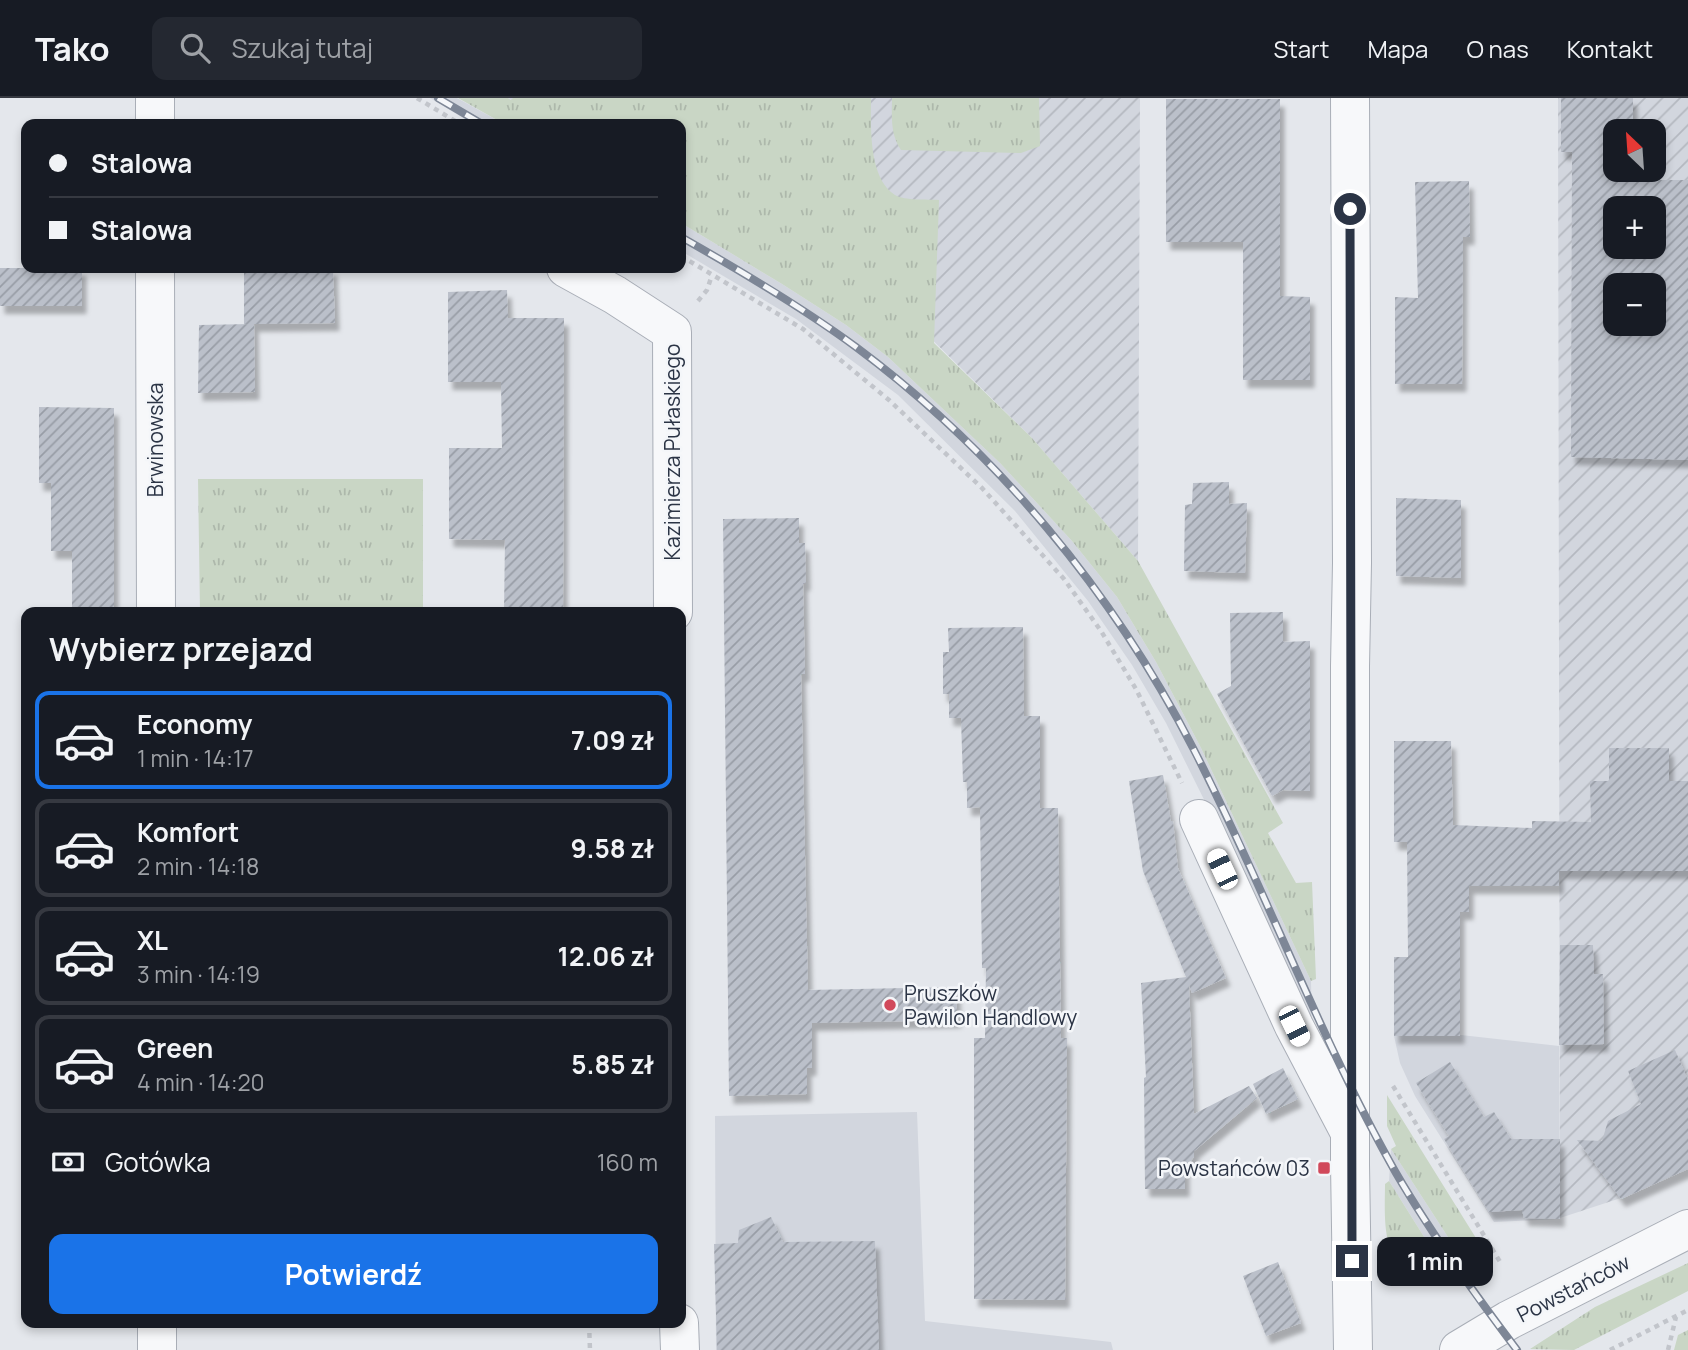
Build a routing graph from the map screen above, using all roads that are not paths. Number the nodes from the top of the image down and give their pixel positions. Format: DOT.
graph roads {
  1 [pos="155,98"];
  2 [pos="1350,98"];
  3 [pos="155,119"];
  4 [pos="155,273"];
  5 [pos="575,273"];
  6 [pos="156,607"];
  7 [pos="673,607"];
  8 [pos="1199,819"];
  9 [pos="1350,1132"];
  10 [pos="1688,1229"];
  11 [pos="157,1328"];
  12 [pos="679,1328"];
  13 [pos="157,1350"];
  14 [pos="680,1350"];
  15 [pos="1353,1350"];
  16 [pos="1459,1350"];
  1 -- 3 [label="street"];
  2 -- 9 [label="street"];
  4 -- 6 [label="street, Brwinowska"];
  5 -- 7 [label="street, Kazimierza Pułaskiego"];
  8 -- 9 [label="street"];
  9 -- 15 [label="street"];
  10 -- 16 [label="street, Powstańców"];
  11 -- 13 [label="street"];
  12 -- 14 [label="street"];
}
